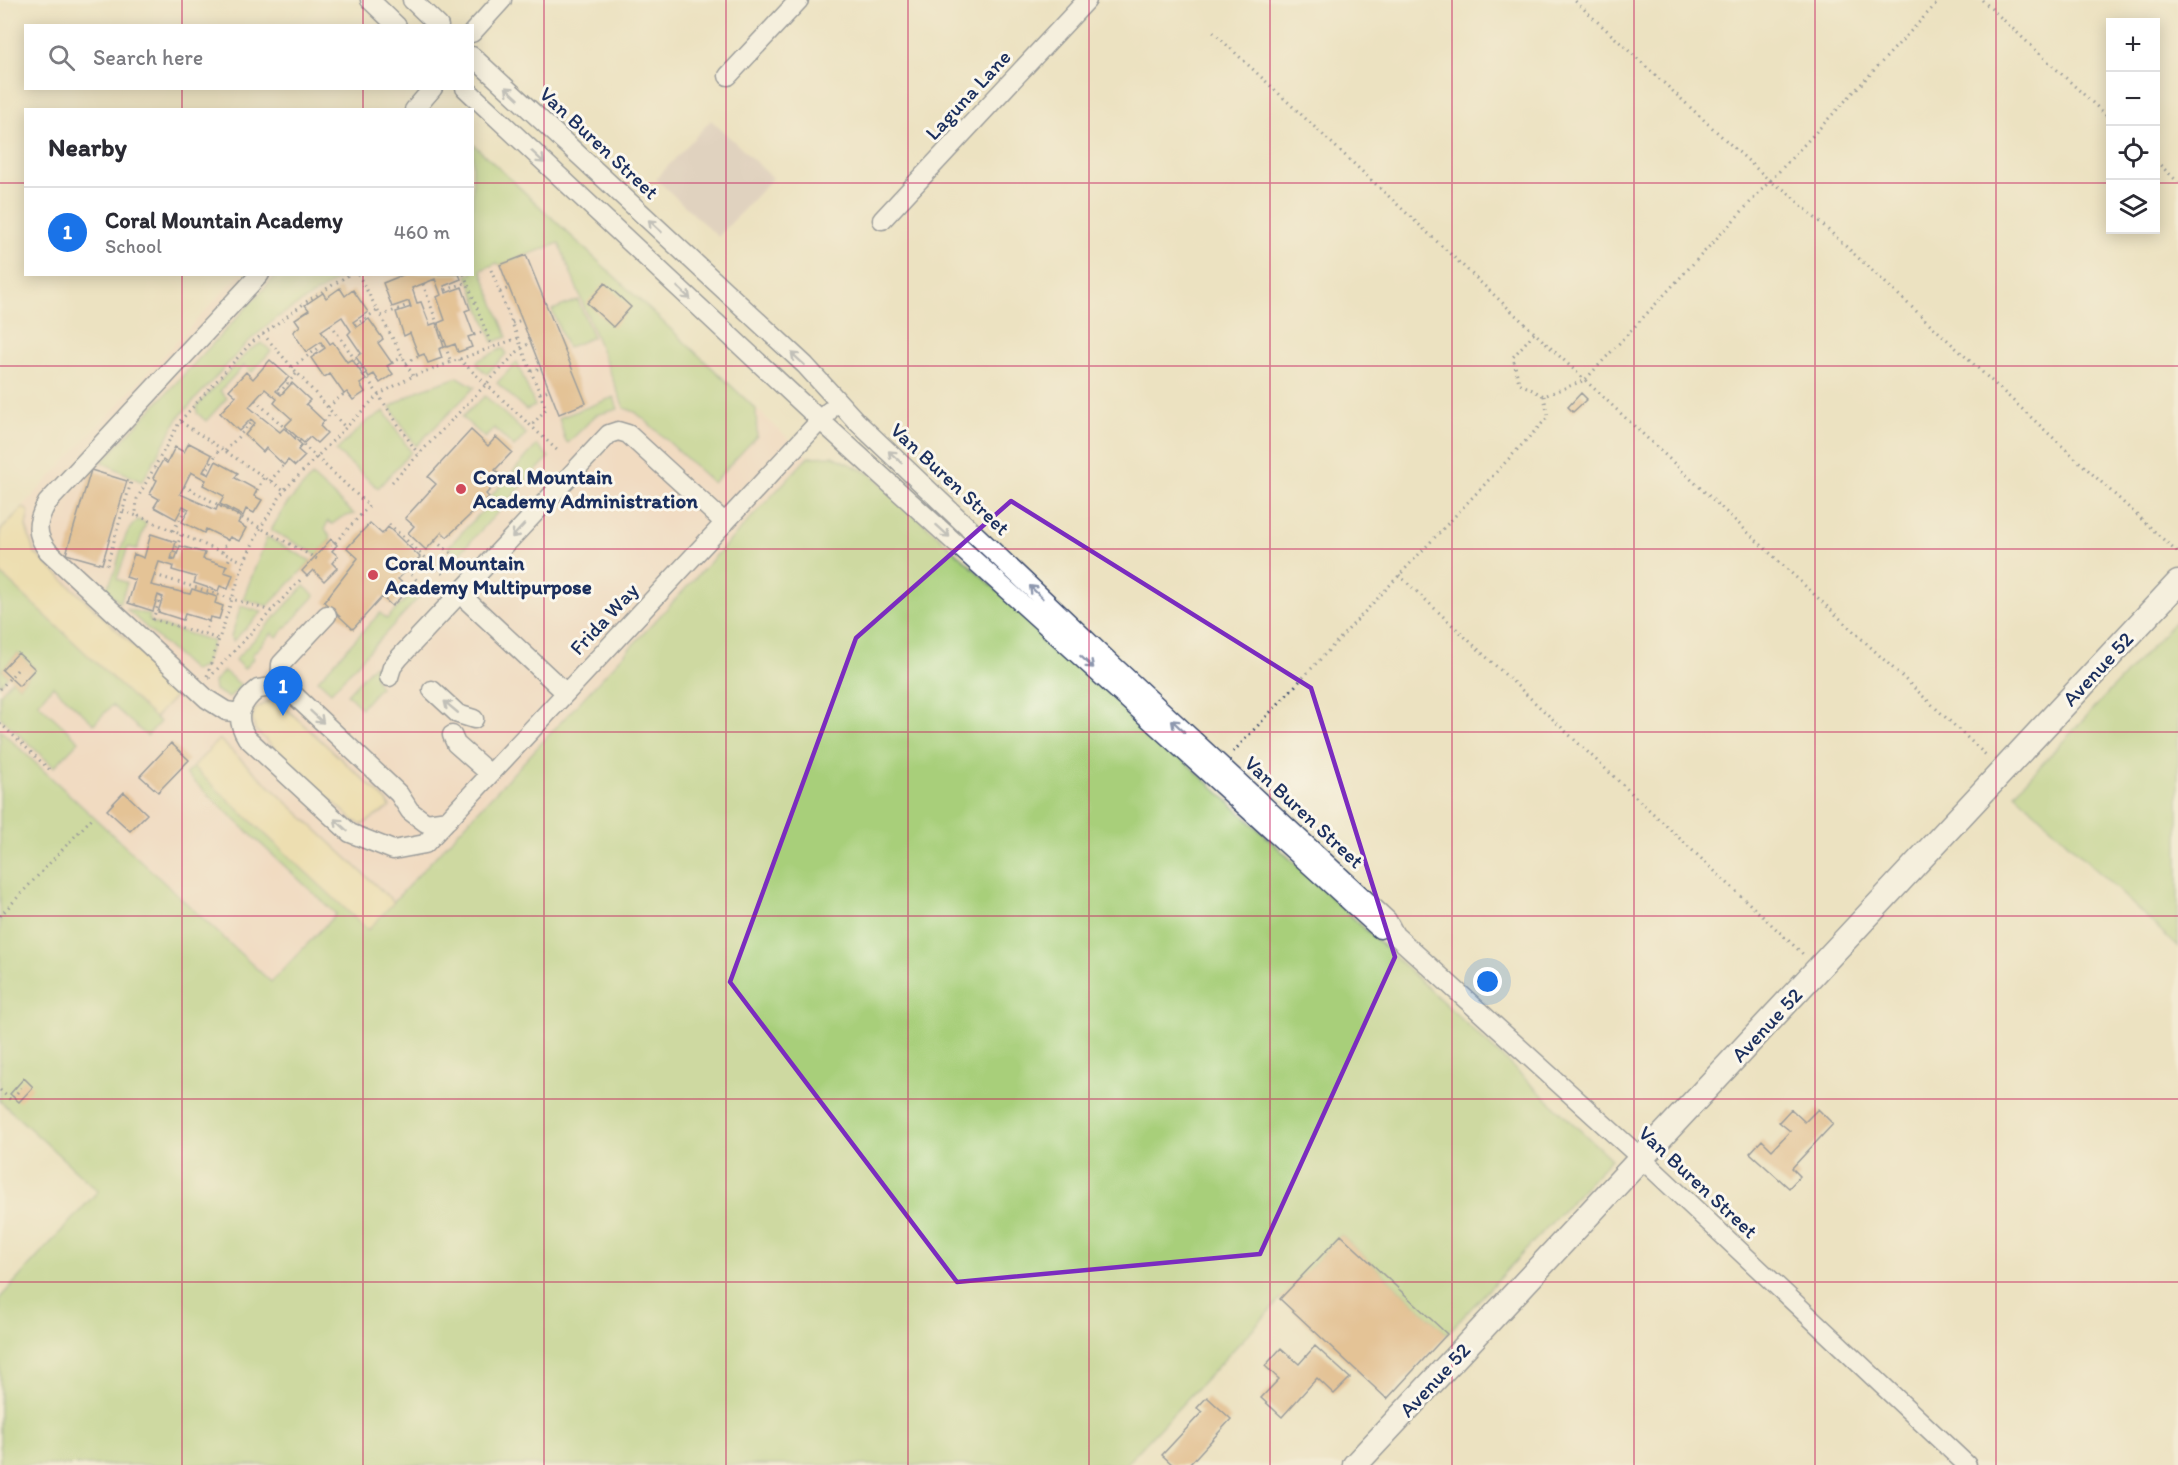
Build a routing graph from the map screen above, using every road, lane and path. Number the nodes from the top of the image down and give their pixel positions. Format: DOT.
graph roads {
  1 [pos="370,0"];
  2 [pos="412,0"];
  3 [pos="502,0"];
  4 [pos="799,0"];
  5 [pos="1087,0"];
  6 [pos="1574,0"];
  7 [pos="1940,0"];
  8 [pos="1983,0"];
  9 [pos="396,24"];
  10 [pos="437,24"];
  11 [pos="474,31"];
  12 [pos="1214,32"];
  13 [pos="474,58"];
  14 [pos="728,76"];
  15 [pos="431,90"];
  16 [pos="467,90"];
  17 [pos="416,108"];
  18 [pos="2106,115"];
  19 [pos="2160,165"];
  20 [pos="1770,181"];
  21 [pos="2178,182"];
  22 [pos="882,220"];
  23 [pos="491,270"];
  24 [pos="258,276"];
  25 [pos="347,276"];
  26 [pos="359,276"];
  27 [pos="465,276"];
  28 [pos="467,282"];
  29 [pos="423,284"];
  30 [pos="509,288"];
  31 [pos="446,290"];
  32 [pos="500,292"];
  33 [pos="410,304"];
  34 [pos="378,310"];
  35 [pos="381,316"];
  36 [pos="522,320"];
  37 [pos="512,323"];
  38 [pos="331,324"];
  39 [pos="355,325"];
  40 [pos="486,331"];
  41 [pos="1534,333"];
  42 [pos="263,334"];
  43 [pos="474,335"];
  44 [pos="518,338"];
  45 [pos="531,343"];
  46 [pos="323,345"];
  47 [pos="492,347"];
  48 [pos="522,347"];
  49 [pos="419,356"];
  50 [pos="403,357"];
  51 [pos="459,359"];
  52 [pos="451,362"];
  53 [pos="392,363"];
  54 [pos="406,363"];
  55 [pos="292,367"];
  56 [pos="540,368"];
  57 [pos="531,371"];
  58 [pos="297,373"];
  59 [pos="413,376"];
  60 [pos="1585,380"];
  61 [pos="486,385"];
  62 [pos="549,390"];
  63 [pos="279,393"];
  64 [pos="540,393"];
  65 [pos="344,394"];
  66 [pos="378,395"];
  67 [pos="1545,396"];
  68 [pos="255,400"];
  69 [pos="838,401"];
  70 [pos="328,407"];
  71 [pos="332,412"];
  72 [pos="180,421"];
  73 [pos="253,421"];
  74 [pos="324,421"];
  75 [pos="816,425"];
  76 [pos="344,426"];
  77 [pos="531,426"];
  78 [pos="220,447"];
  79 [pos="225,451"];
  80 [pos="558,452"];
  81 [pos="418,454"];
  82 [pos="316,456"];
  83 [pos="284,465"];
  84 [pos="206,473"];
  85 [pos="264,477"];
  86 [pos="270,481"];
  87 [pos="131,482"];
  88 [pos="392,482"];
  89 [pos="184,486"];
  90 [pos="256,490"];
  91 [pos="284,490"];
  92 [pos="186,508"];
  93 [pos="123,511"];
  94 [pos="139,516"];
  95 [pos="725,523"];
  96 [pos="389,524"];
  97 [pos="261,527"];
  98 [pos="173,531"];
  99 [pos="180,535"];
  100 [pos="228,540"];
  101 [pos="435,541"];
  102 [pos="332,546"];
  103 [pos="222,553"];
  104 [pos="2178,553"];
  105 [pos="230,556"];
  106 [pos="459,559"];
  107 [pos="173,560"];
  108 [pos="319,560"];
  109 [pos="244,562"];
  110 [pos="107,566"];
  111 [pos="226,566"];
  112 [pos="407,570"];
  113 [pos="155,574"];
  114 [pos="444,575"];
  115 [pos="1399,575"];
  116 [pos="303,577"];
  117 [pos="2178,583"];
  118 [pos="428,592"];
  119 [pos="460,594"];
  120 [pos="161,596"];
  121 [pos="232,599"];
  122 [pos="271,611"];
  123 [pos="327,615"];
  124 [pos="209,621"];
  125 [pos="205,634"];
  126 [pos="219,639"];
  127 [pos="18,669"];
  128 [pos="389,677"];
  129 [pos="280,686"];
  130 [pos="0,689"];
  131 [pos="432,690"];
  132 [pos="566,693"];
  133 [pos="240,714"];
  134 [pos="474,718"];
  135 [pos="0,723"];
  136 [pos="452,735"];
  137 [pos="1221,766"];
  138 [pos="51,771"];
  139 [pos="2003,771"];
  140 [pos="490,774"];
  141 [pos="93,817"];
  142 [pos="448,820"];
  143 [pos="0,916"];
  144 [pos="1395,935"];
  145 [pos="1819,969"];
  146 [pos="21,1088"];
  147 [pos="0,1090"];
  148 [pos="1642,1160"];
  149 [pos="1355,1465"];
  150 [pos="1967,1465"];
  1 -- 9 [label="street"];
  2 -- 10 [label="street"];
  3 -- 11 [label="street"];
  4 -- 14 [label="street"];
  5 -- 22 [label="street, Laguna Lane"];
  6 -- 20 [label="path"];
  7 -- 20 [label="path"];
  8 -- 18 [label="path"];
  12 -- 41 [label="path"];
  69 -- 13 [label="street, Van Buren Street, one-way"];
  15 -- 17 [label="street"];
  16 -- 75 [label="street, Van Buren Street, one-way"];
  19 -- 21 [label="path"];
  20 -- 60 [label="path"];
  20 -- 104 [label="path"];
  23 -- 32 [label="path"];
  24 -- 133 [label="street"];
  25 -- 42 [label="path"];
  26 -- 34 [label="path"];
  27 -- 28 [label="path"];
  28 -- 31 [label="path"];
  28 -- 40 [label="path"];
  29 -- 52 [label="path"];
  30 -- 32 [label="path"];
  32 -- 37 [label="path"];
  33 -- 35 [label="path"];
  34 -- 35 [label="path"];
  34 -- 39 [label="path"];
  35 -- 50 [label="path"];
  36 -- 37 [label="path"];
  37 -- 44 [label="path"];
  38 -- 66 [label="path"];
  40 -- 43 [label="path"];
  40 -- 47 [label="path"];
  41 -- 60 [label="path"];
  41 -- 67 [label="path"];
  42 -- 55 [label="path"];
  42 -- 72 [label="path"];
  44 -- 47 [label="path"];
  44 -- 48 [label="path"];
  45 -- 48 [label="path"];
  46 -- 55 [label="path"];
  47 -- 51 [label="path"];
  48 -- 57 [label="path"];
  48 -- 61 [label="path"];
  49 -- 54 [label="path"];
  50 -- 53 [label="path"];
  50 -- 54 [label="path"];
  51 -- 52 [label="path"];
  51 -- 61 [label="path"];
  52 -- 59 [label="path"];
  54 -- 59 [label="path"];
  55 -- 58 [label="path"];
  56 -- 57 [label="path"];
  57 -- 64 [label="path"];
  58 -- 63 [label="path"];
  58 -- 70 [label="path"];
  59 -- 66 [label="path"];
  60 -- 67 [label="path"];
  60 -- 139 [label="path"];
  61 -- 77 [label="path"];
  61 -- 81 [label="path"];
  62 -- 64 [label="path"];
  64 -- 77 [label="path"];
  65 -- 70 [label="path"];
  66 -- 76 [label="path"];
  66 -- 81 [label="path"];
  67 -- 115 [label="path"];
  68 -- 82 [label="path"];
  69 -- 75 [label="street, Frida Way"];
  137 -- 69 [label="street, Van Buren Street, one-way"];
  70 -- 71 [label="path"];
  71 -- 74 [label="path"];
  71 -- 76 [label="path"];
  72 -- 78 [label="path"];
  72 -- 94 [label="path"];
  73 -- 79 [label="path"];
  75 -- 95 [label="street, Frida Way"];
  75 -- 144 [label="street, Van Buren Street, one-way"];
  76 -- 82 [label="path"];
  77 -- 80 [label="path"];
  78 -- 79 [label="path"];
  78 -- 84 [label="path"];
  79 -- 85 [label="path"];
  81 -- 88 [label="path"];
  82 -- 91 [label="path"];
  82 -- 102 [label="path"];
  83 -- 86 [label="path"];
  85 -- 86 [label="path"];
  85 -- 90 [label="path"];
  86 -- 91 [label="path"];
  87 -- 93 [label="path"];
  89 -- 97 [label="path"];
  91 -- 97 [label="path"];
  92 -- 98 [label="path"];
  93 -- 94 [label="path"];
  93 -- 110 [label="path"];
  94 -- 98 [label="path"];
  95 -- 119 [label="street, one-way"];
  95 -- 132 [label="street, Frida Way"];
  96 -- 114 [label="path"];
  97 -- 108 [label="path"];
  97 -- 109 [label="path"];
  98 -- 99 [label="path"];
  99 -- 103 [label="path"];
  99 -- 107 [label="path"];
  100 -- 103 [label="path"];
  101 -- 106 [label="path"];
  103 -- 105 [label="path"];
  105 -- 109 [label="path"];
  105 -- 111 [label="path"];
  109 -- 121 [label="path"];
  112 -- 118 [label="path"];
  113 -- 121 [label="path"];
  115 -- 137 [label="path"];
  115 -- 145 [label="path"];
  116 -- 122 [label="path"];
  117 -- 139 [label="main road, Avenue 52"];
  119 -- 128 [label="street"];
  119 -- 132 [label="street"];
  120 -- 125 [label="path"];
  121 -- 122 [label="path"];
  121 -- 126 [label="path"];
  122 -- 126 [label="path"];
  123 -- 129 [label="street"];
  124 -- 125 [label="path"];
  125 -- 126 [label="path"];
  127 -- 130 [label="path"];
  129 -- 133 [label="street"];
  129 -- 142 [label="street, one-way"];
  134 -- 131 [label="street, one-way"];
  132 -- 140 [label="street, Frida Way"];
  142 -- 133 [label="street, Frida Way, one-way"];
  135 -- 138 [label="path"];
  136 -- 140 [label="street"];
  137 -- 144 [label="street, Van Buren Street"];
  139 -- 145 [label="main road, Avenue 52"];
  140 -- 142 [label="street, Frida Way"];
  141 -- 143 [label="path"];
  144 -- 148 [label="street, Van Buren Street"];
  145 -- 148 [label="main road, Avenue 52"];
  146 -- 147 [label="path"];
  148 -- 149 [label="main road, Avenue 52"];
  148 -- 150 [label="street, Van Buren Street"];
}
